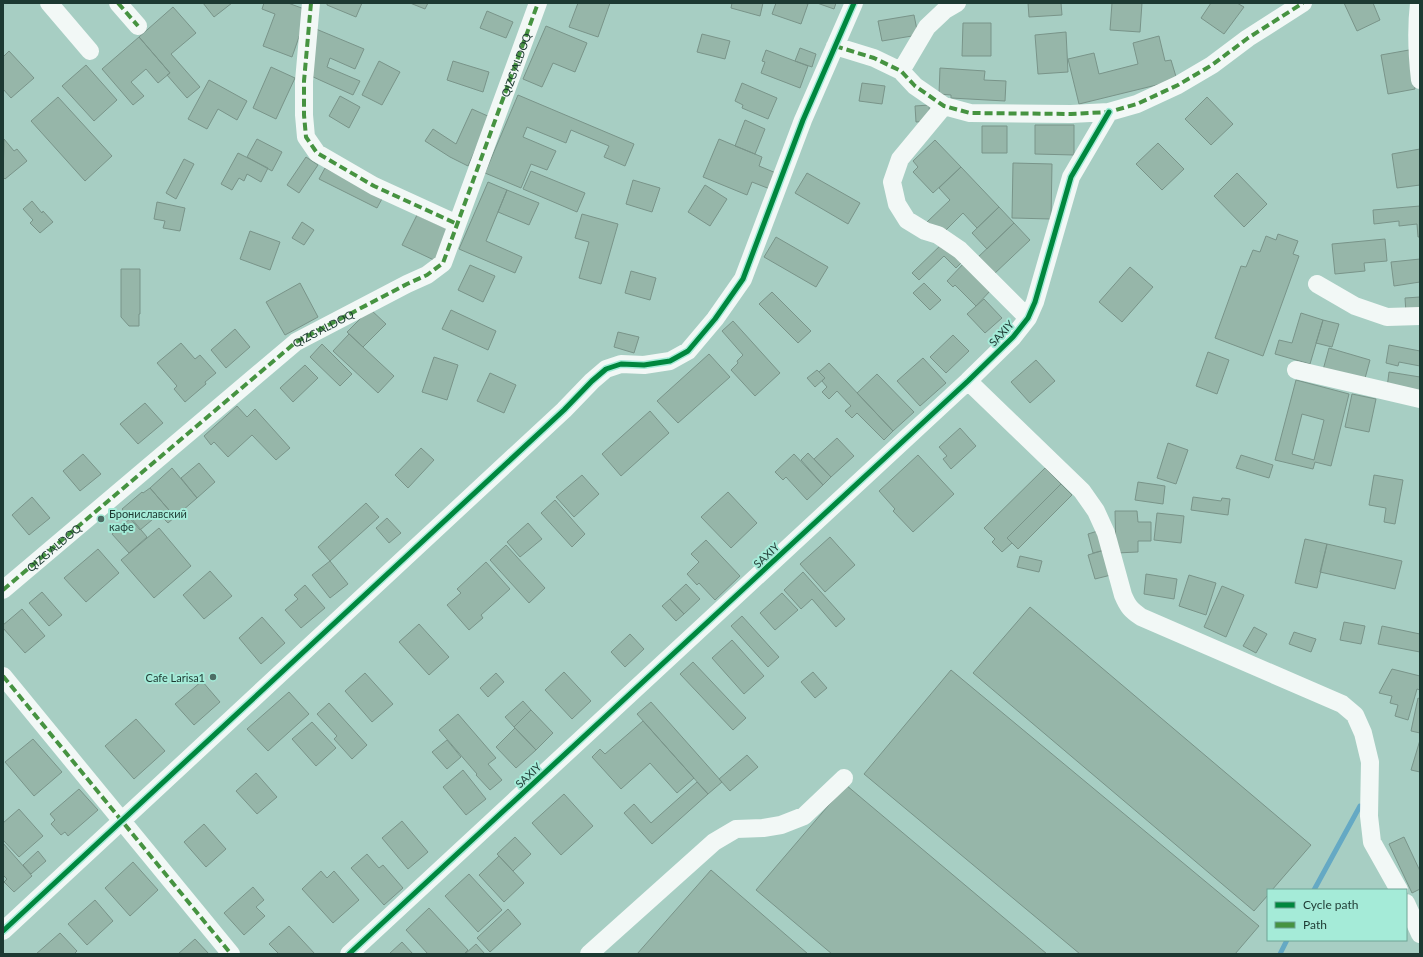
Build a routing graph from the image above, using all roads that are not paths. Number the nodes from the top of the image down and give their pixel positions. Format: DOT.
graph roads {
  1 [pos="49,3"];
  2 [pos="118,3"];
  3 [pos="311,3"];
  4 [pos="538,3"];
  5 [pos="854,3"];
  6 [pos="957,3"];
  7 [pos="1303,3"];
  8 [pos="1419,3"];
  9 [pos="138,26"];
  10 [pos="835,46"];
  11 [pos="90,51"];
  12 [pos="901,71"];
  13 [pos="1420,80"];
  14 [pos="944,106"];
  15 [pos="1109,112"];
  16 [pos="457,224"];
  17 [pos="1317,284"];
  18 [pos="1420,316"];
  19 [pos="1028,318"];
  20 [pos="1296,370"];
  21 [pos="968,381"];
  22 [pos="1420,399"];
  23 [pos="3,590"];
  24 [pos="3,676"];
  25 [pos="844,778"];
  26 [pos="122,821"];
  27 [pos="1398,889"];
  28 [pos="1407,905"];
  29 [pos="3,931"];
  30 [pos="1420,934"];
  31 [pos="231,954"];
  32 [pos="349,954"];
  33 [pos="589,954"];
  1 -- 11 [label="street"];
  2 -- 9 [label="street"];
  3 -- 16 [label="street"];
  4 -- 16 [label="street, QIZG'ALDOQ"];
  5 -- 10 [label="street"];
  6 -- 12 [label="street"];
  7 -- 15 [label="street"];
  8 -- 13 [label="street"];
  10 -- 12 [label="street"];
  10 -- 26 [label="street"];
  12 -- 14 [label="street"];
  14 -- 15 [label="street"];
  14 -- 19 [label="street"];
  15 -- 19 [label="street, SAXIY"];
  16 -- 23 [label="street, QIZG'ALDOQ"];
  17 -- 18 [label="street"];
  19 -- 21 [label="street, SAXIY"];
  20 -- 22 [label="street"];
  21 -- 27 [label="street"];
  21 -- 32 [label="street, SAXIY"];
  24 -- 26 [label="street"];
  25 -- 33 [label="street"];
  26 -- 29 [label="street"];
  26 -- 31 [label="street"];
  28 -- 30 [label="street"];
}
